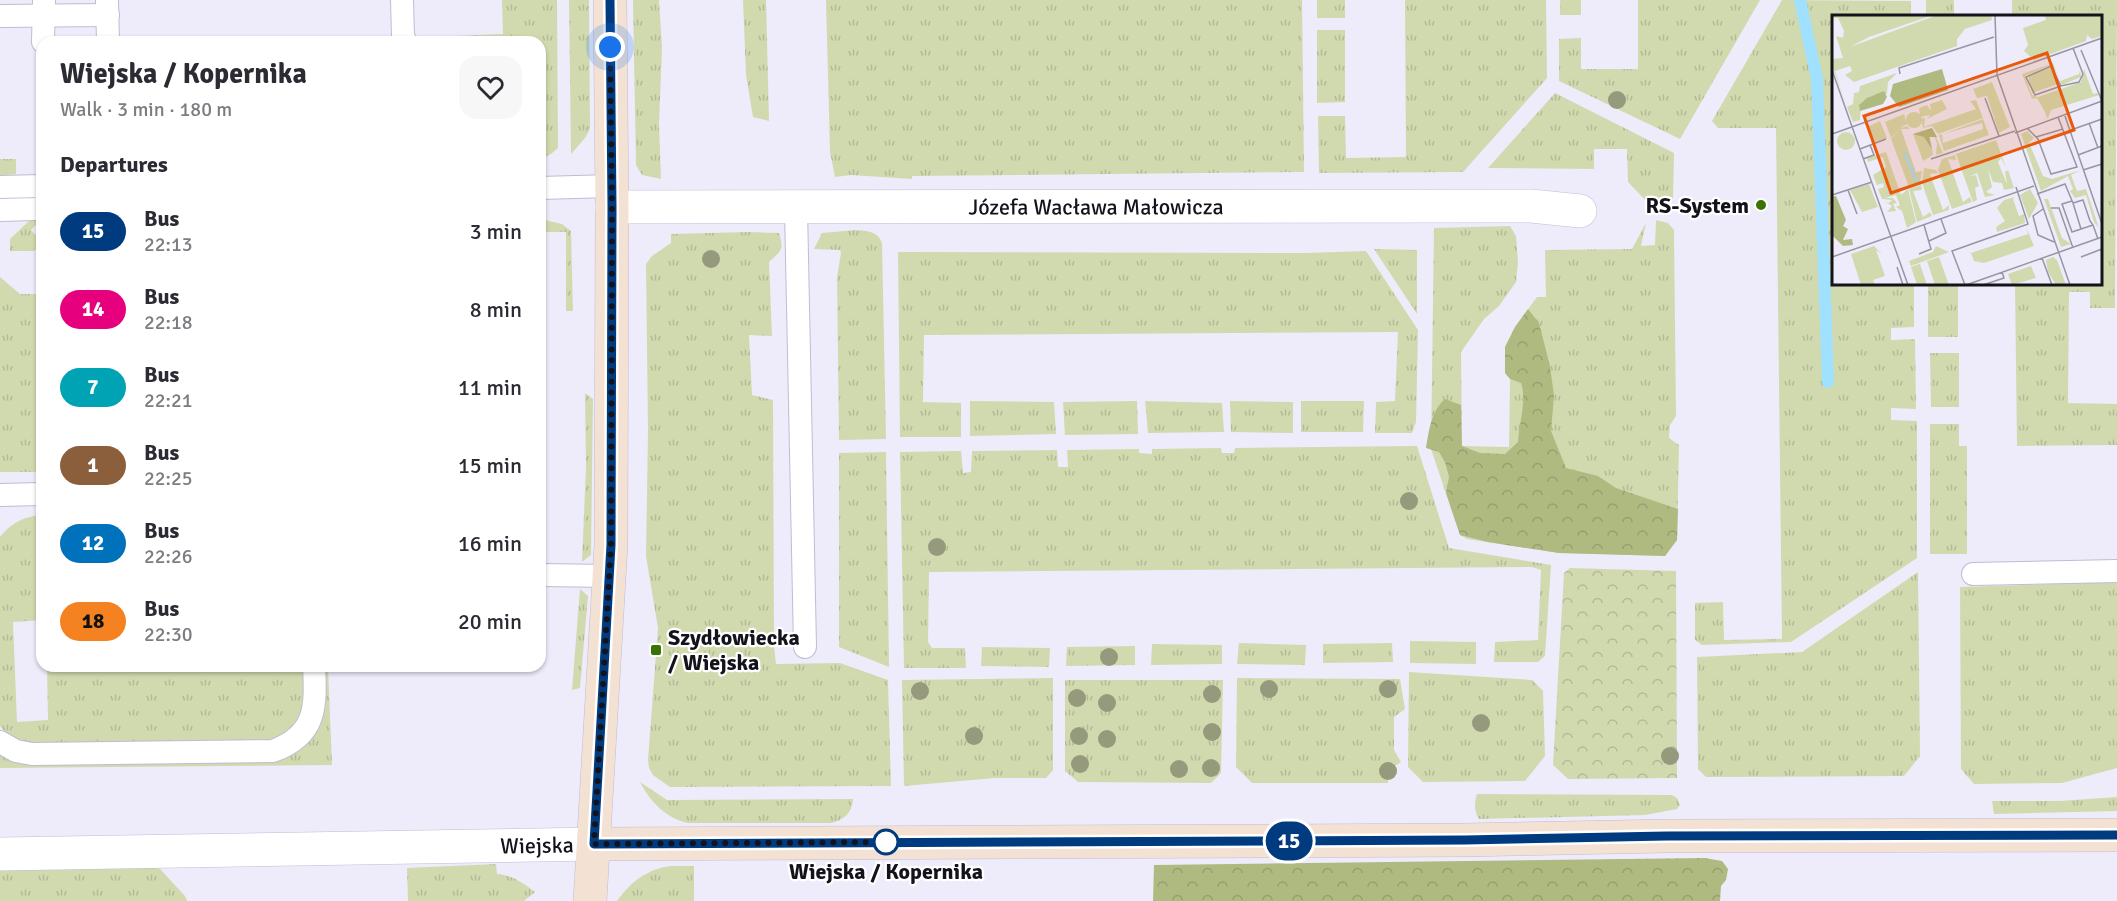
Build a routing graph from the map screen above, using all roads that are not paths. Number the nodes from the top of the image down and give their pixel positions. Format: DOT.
graph roads {
  1 [pos="402,0"];
  2 [pos="610,0"];
  3 [pos="107,7"];
  4 [pos="44,8"];
  5 [pos="0,16"];
  6 [pos="44,36"];
  7 [pos="108,36"];
  8 [pos="403,36"];
  9 [pos="36,186"];
  10 [pos="0,187"];
  11 [pos="546,189"];
  12 [pos="612,196"];
  13 [pos="809,198"];
  14 [pos="36,209"];
  15 [pos="0,210"];
  16 [pos="1580,211"];
  17 [pos="36,494"];
  18 [pos="0,495"];
  19 [pos="2117,571"];
  20 [pos="1973,574"];
  21 [pos="546,575"];
  22 [pos="610,576"];
  23 [pos="805,647"];
  24 [pos="314,672"];
  25 [pos="0,742"];
  26 [pos="2117,835"];
  27 [pos="594,844"];
  28 [pos="0,854"];
  29 [pos="590,901"];
  1 -- 8 [label="lane"];
  2 -- 12 [label="street"];
  3 -- 4 [label="lane"];
  3 -- 7 [label="lane"];
  4 -- 5 [label="lane"];
  4 -- 6 [label="lane"];
  9 -- 10 [label="lane"];
  11 -- 12 [label="lane"];
  12 -- 13 [label="street, Józefa Wacława Małowicza"];
  12 -- 22 [label="street"];
  13 -- 16 [label="street, Józefa Wacława Małowicza"];
  13 -- 23 [label="lane"];
  14 -- 15 [label="lane"];
  17 -- 18 [label="lane"];
  19 -- 20 [label="lane"];
  21 -- 22 [label="lane"];
  22 -- 27 [label="street"];
  24 -- 25 [label="lane"];
  26 -- 27 [label="street, Wiejska"];
  27 -- 28 [label="street, Wiejska"];
  27 -- 29 [label="street"];
}
